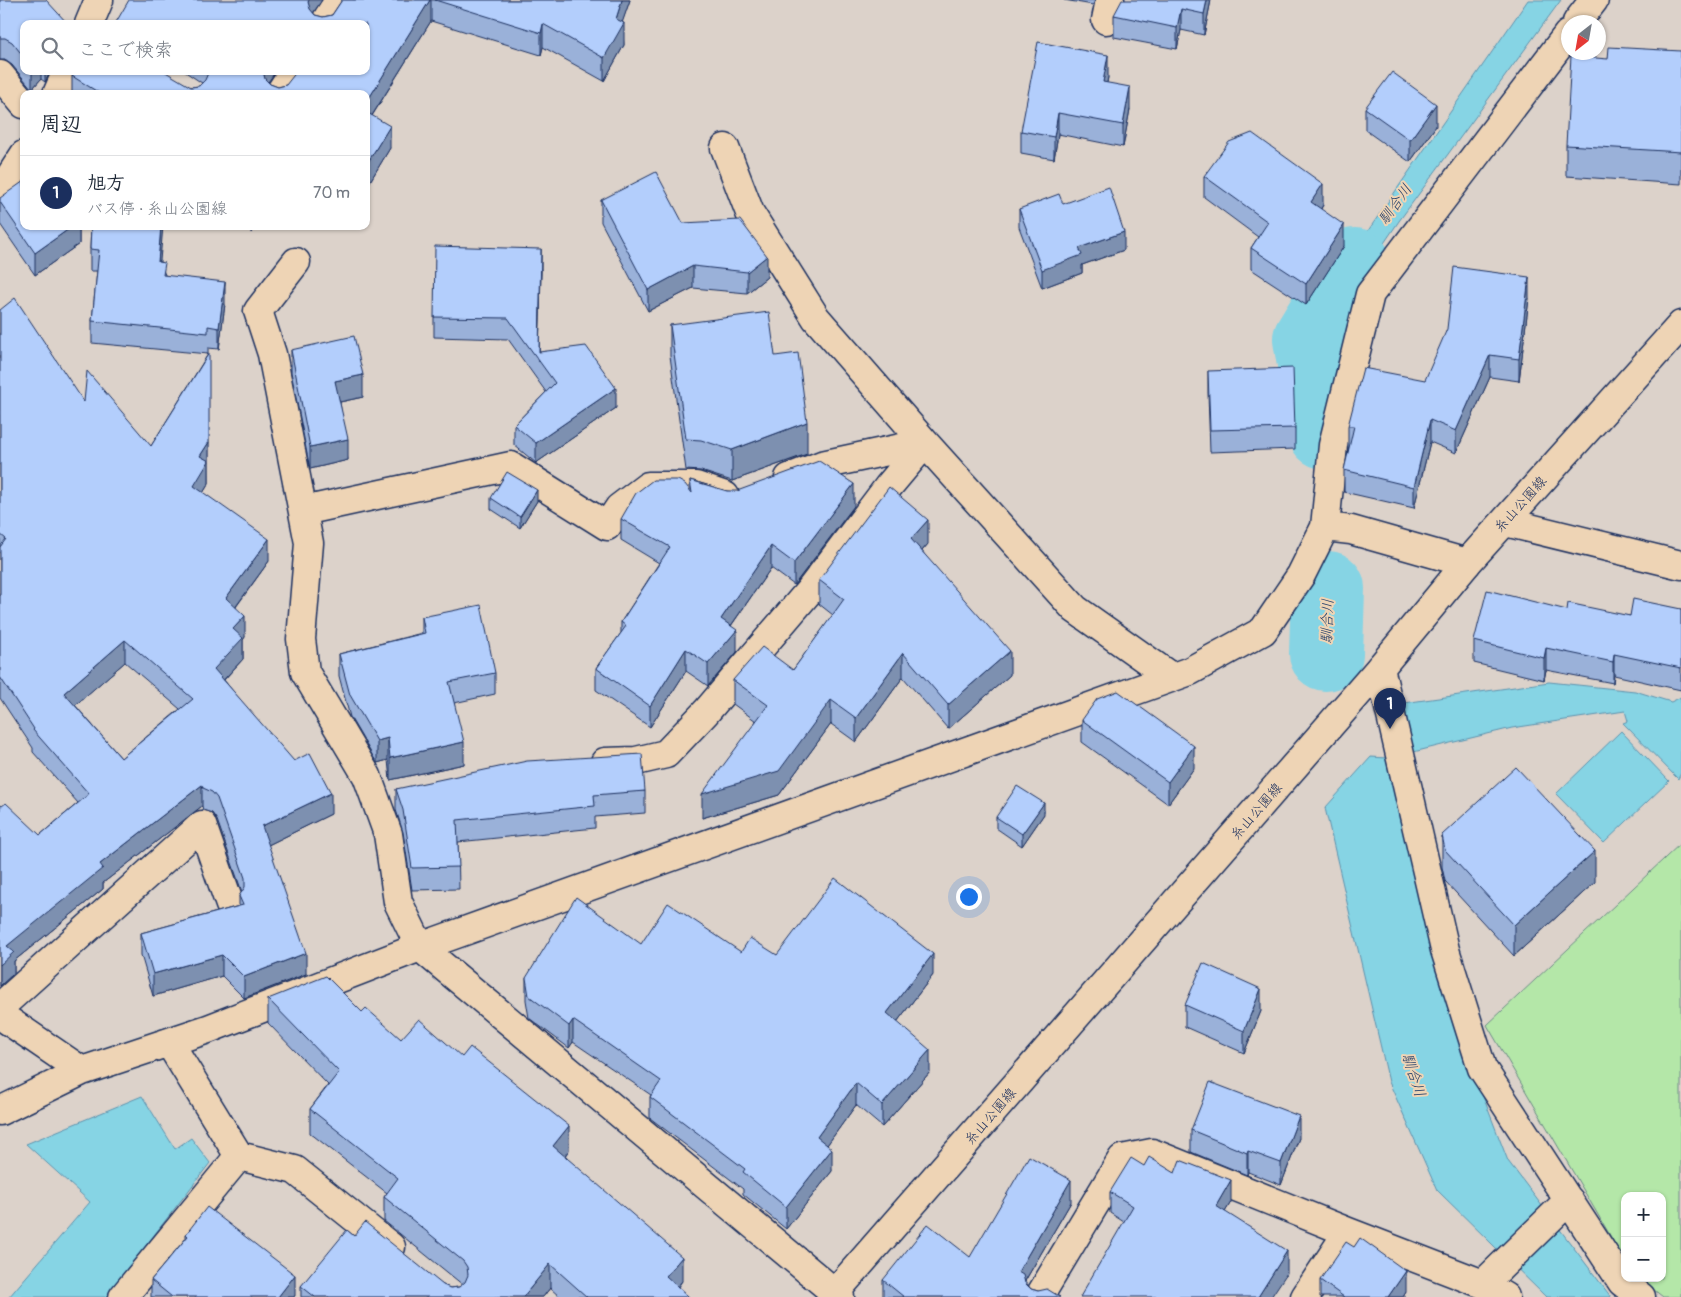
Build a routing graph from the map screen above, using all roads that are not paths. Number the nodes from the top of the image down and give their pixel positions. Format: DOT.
graph roads {
  1 [pos="99,0"];
  2 [pos="339,0"];
  3 [pos="1594,0"];
  4 [pos="1582,15"];
  5 [pos="91,20"];
  6 [pos="326,20"];
  7 [pos="1561,43"];
  8 [pos="0,75"];
  9 [pos="65,75"];
  10 [pos="292,75"];
  11 [pos="59,90"];
  12 [pos="282,90"];
  13 [pos="20,99"];
  14 [pos="725,148"];
  15 [pos="20,161"];
  16 [pos="0,192"];
  17 [pos="296,262"];
  18 [pos="1681,325"];
  19 [pos="925,443"];
  20 [pos="303,511"];
  21 [pos="1504,522"];
  22 [pos="1325,527"];
  23 [pos="1467,562"];
  24 [pos="1681,565"];
  25 [pos="1380,668"];
  26 [pos="1171,677"];
  27 [pos="580,764"];
  28 [pos="403,793"];
  29 [pos="375,799"];
  30 [pos="230,904"];
  31 [pos="420,947"];
  32 [pos="0,1006"];
  33 [pos="0,1015"];
  34 [pos="169,1042"];
  35 [pos="82,1071"];
  36 [pos="0,1111"];
  37 [pos="239,1156"];
  38 [pos="1567,1201"];
  39 [pos="1348,1232"];
  40 [pos="408,1261"];
  41 [pos="1494,1290"];
  42 [pos="130,1295"];
  43 [pos="836,1296"];
  44 [pos="1039,1297"];
  45 [pos="1306,1297"];
  46 [pos="1641,1297"];
  1 -- 5 [label="street"];
  2 -- 6 [label="street"];
  3 -- 4 [label="street"];
  7 -- 22 [label="street"];
  8 -- 13 [label="street"];
  9 -- 11 [label="street"];
  10 -- 12 [label="street"];
  14 -- 19 [label="street"];
  15 -- 16 [label="street"];
  17 -- 20 [label="street"];
  18 -- 21 [label="street, 糸山公園線"];
  19 -- 20 [label="street"];
  19 -- 26 [label="street"];
  19 -- 27 [label="street"];
  20 -- 29 [label="street"];
  21 -- 23 [label="street, 糸山公園線"];
  21 -- 24 [label="street"];
  22 -- 23 [label="street"];
  22 -- 26 [label="street"];
  23 -- 25 [label="street, 糸山公園線"];
  25 -- 38 [label="street"];
  25 -- 43 [label="street, 糸山公園線"];
  26 -- 31 [label="street"];
  28 -- 29 [label="street"];
  29 -- 31 [label="street"];
  30 -- 32 [label="street"];
  31 -- 34 [label="street"];
  31 -- 43 [label="street"];
  33 -- 35 [label="street"];
  34 -- 35 [label="street"];
  34 -- 37 [label="street"];
  35 -- 36 [label="street"];
  37 -- 40 [label="street"];
  37 -- 42 [label="street"];
  38 -- 41 [label="street"];
  38 -- 46 [label="street"];
  39 -- 41 [label="street"];
  39 -- 44 [label="street"];
  39 -- 45 [label="street"];
}
